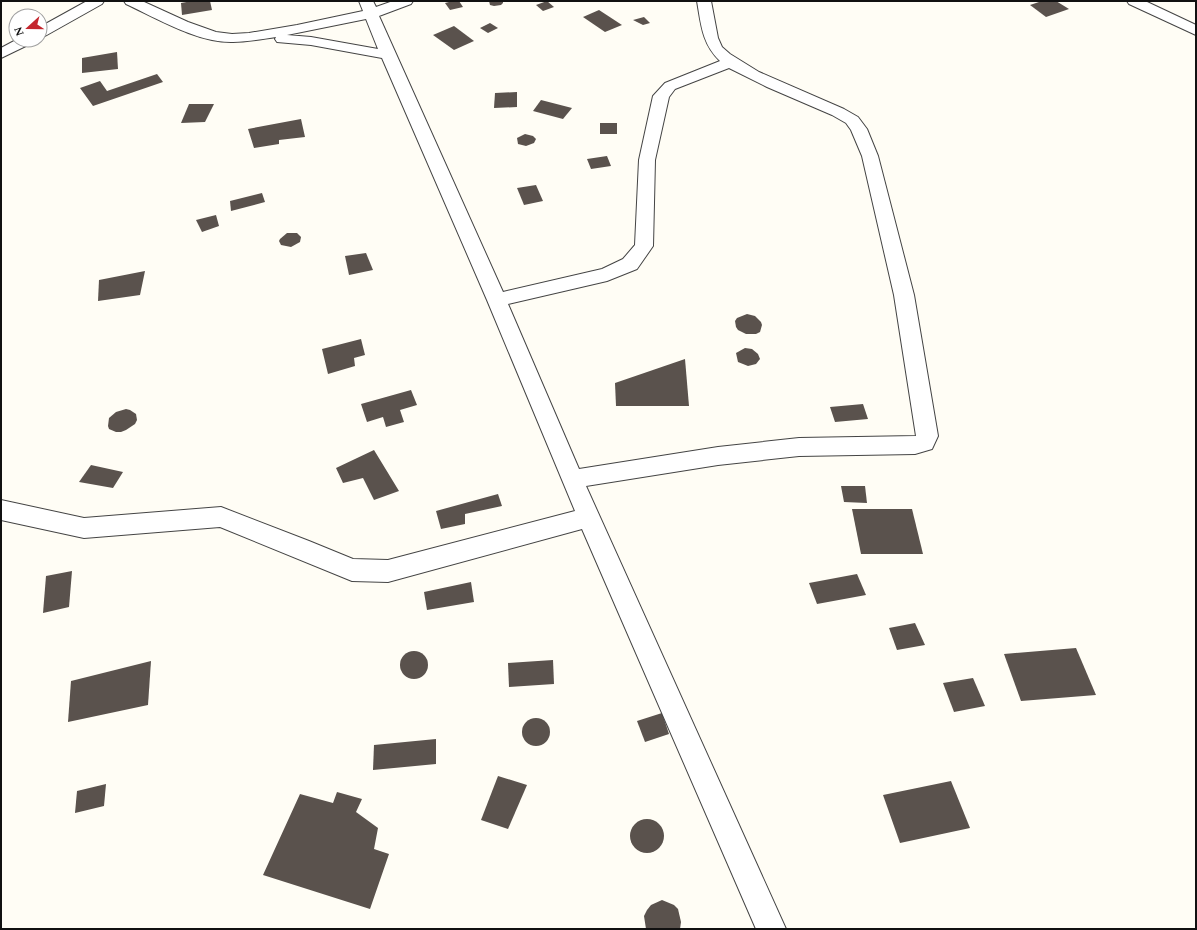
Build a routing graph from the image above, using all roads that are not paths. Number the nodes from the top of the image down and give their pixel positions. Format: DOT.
graph roads {
  1 [pos="97,1"];
  2 [pos="131,1"];
  3 [pos="406,1"];
  4 [pos="704,1"];
  5 [pos="1134,1"];
  6 [pos="368,7"];
  7 [pos="48,29"];
  8 [pos="1196,31"];
  9 [pos="249,37"];
  10 [pos="12,48"];
  11 [pos="1,54"];
  12 [pos="388,55"];
  13 [pos="730,62"];
  14 [pos="496,300"];
  15 [pos="572,479"];
  16 [pos="1,510"];
  17 [pos="589,517"];
  18 [pos="771,929"];
  1 -- 7 [label="street"];
  2 -- 9 [label="street"];
  3 -- 6 [label="street"];
  4 -- 13 [label="street"];
  5 -- 8 [label="street"];
  6 -- 9 [label="street"];
  6 -- 12 [label="street"];
  9 -- 12 [label="street"];
  10 -- 11 [label="street"];
  12 -- 14 [label="street"];
  13 -- 14 [label="street"];
  13 -- 15 [label="street"];
  14 -- 15 [label="street"];
  15 -- 17 [label="street"];
  16 -- 17 [label="street"];
  17 -- 18 [label="street"];
}
